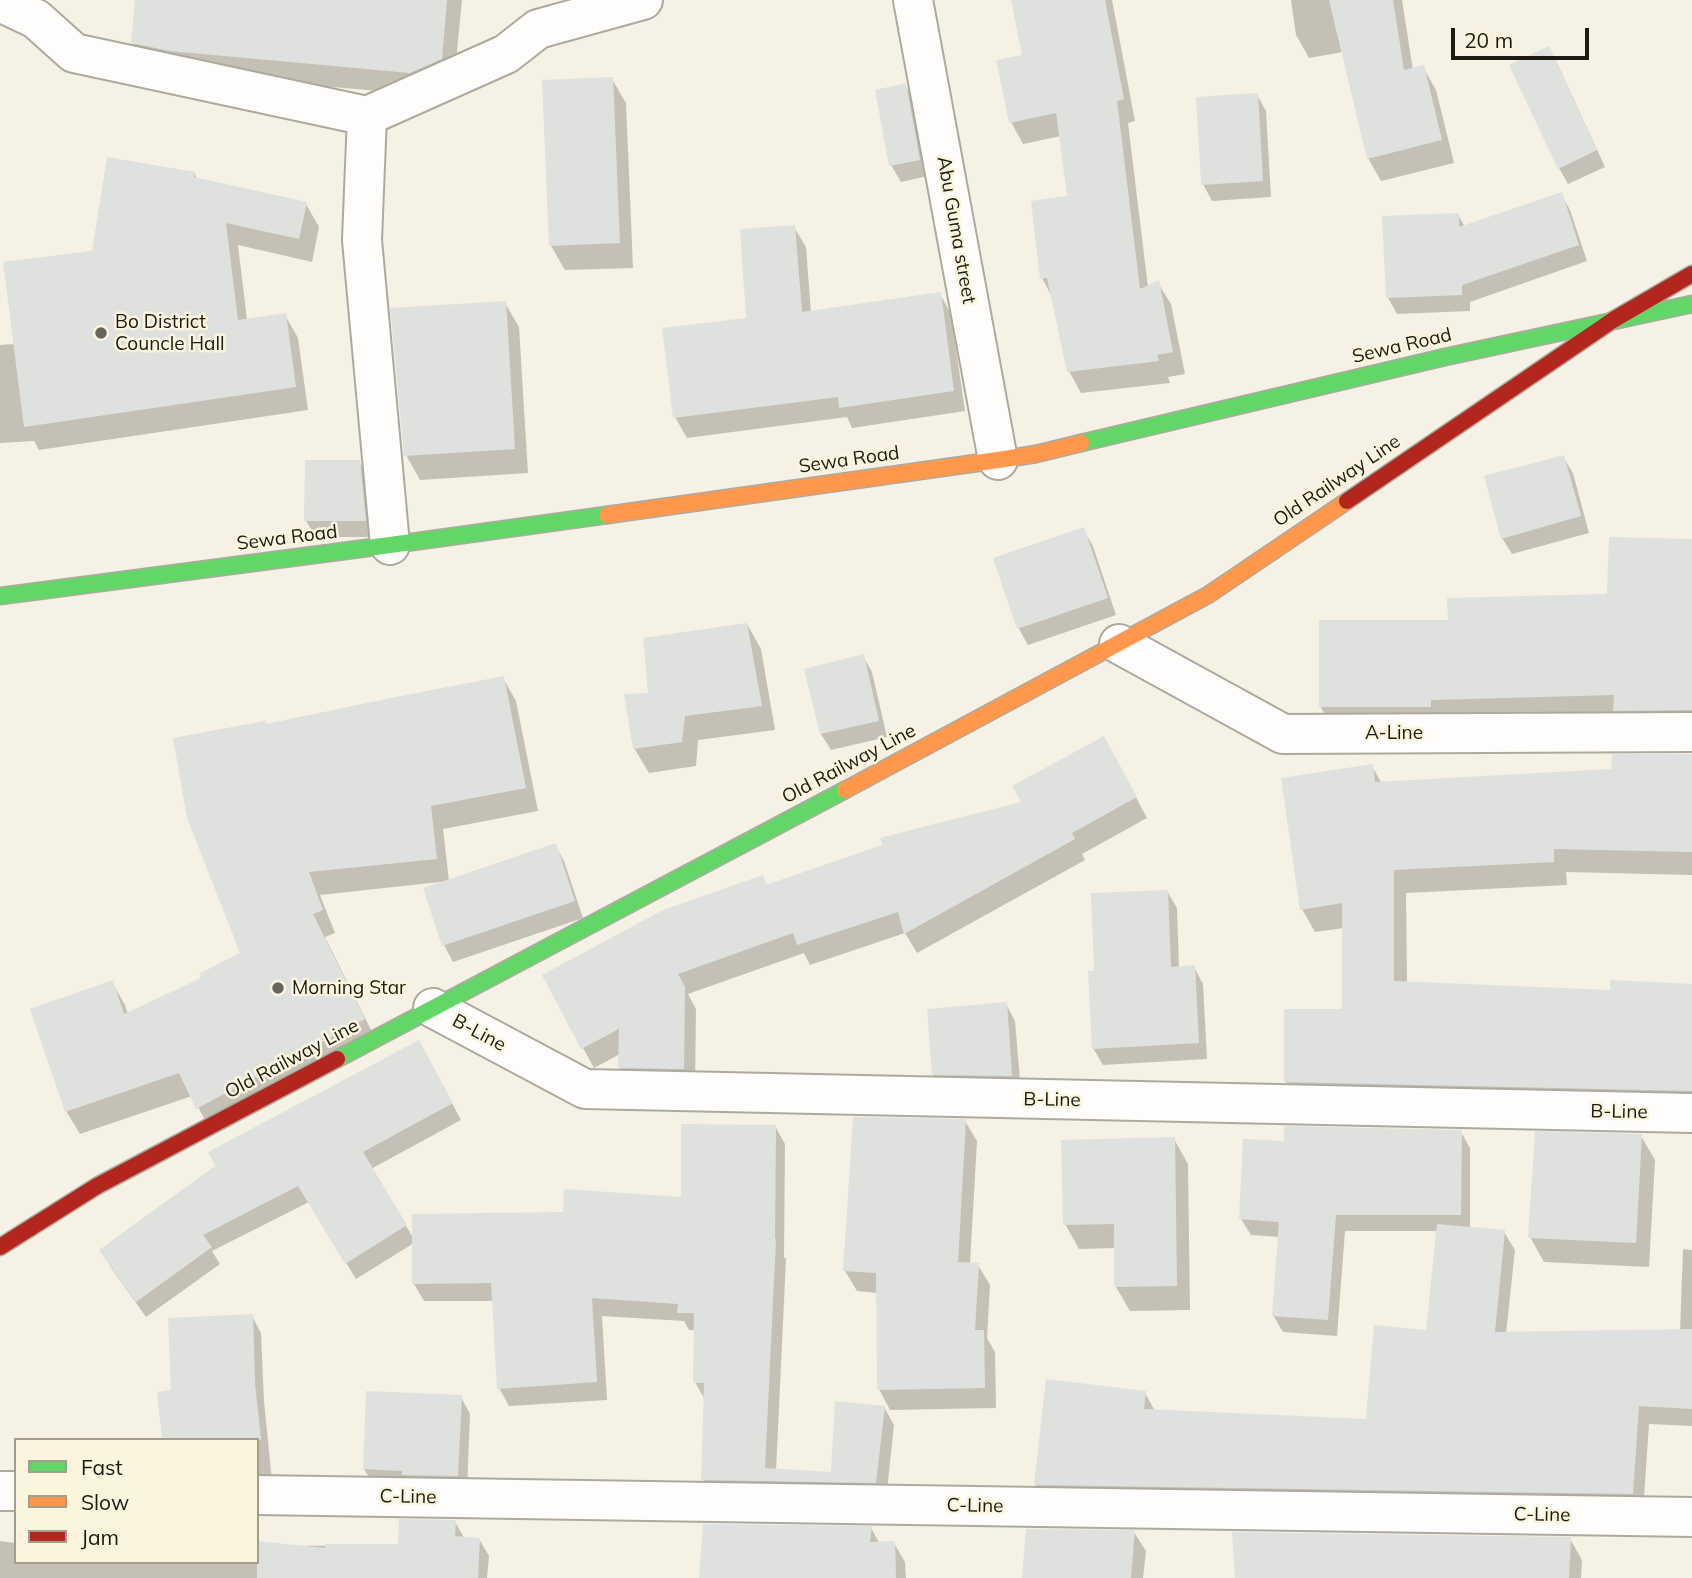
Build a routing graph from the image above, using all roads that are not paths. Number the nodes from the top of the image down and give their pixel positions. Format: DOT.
graph roads {
  1 [pos="643,0"];
  2 [pos="913,0"];
  3 [pos="0,2"];
  4 [pos="367,116"];
  5 [pos="1692,274"];
  6 [pos="1692,304"];
  7 [pos="1613,320"];
  8 [pos="998,460"];
  9 [pos="390,545"];
  10 [pos="0,596"];
  11 [pos="1119,644"];
  12 [pos="1692,732"];
  13 [pos="433,1008"];
  14 [pos="1692,1113"];
  15 [pos="0,1247"];
  16 [pos="259,1495"];
  17 [pos="1692,1517"];
  1 -- 4 [label="street"];
  2 -- 8 [label="street, Abu Guma street"];
  3 -- 4 [label="street"];
  4 -- 9 [label="street"];
  5 -- 7 [label="street, Old Railway Line"];
  6 -- 7 [label="street, Sewa Road"];
  7 -- 8 [label="street, Sewa Road"];
  7 -- 11 [label="street, Old Railway Line"];
  8 -- 9 [label="street, Sewa Road"];
  9 -- 10 [label="street, Sewa Road"];
  11 -- 12 [label="street, A-Line"];
  11 -- 13 [label="street, Old Railway Line"];
  13 -- 14 [label="street, B-Line"];
  13 -- 15 [label="street, Old Railway Line"];
  16 -- 17 [label="street, C-Line"];
}
